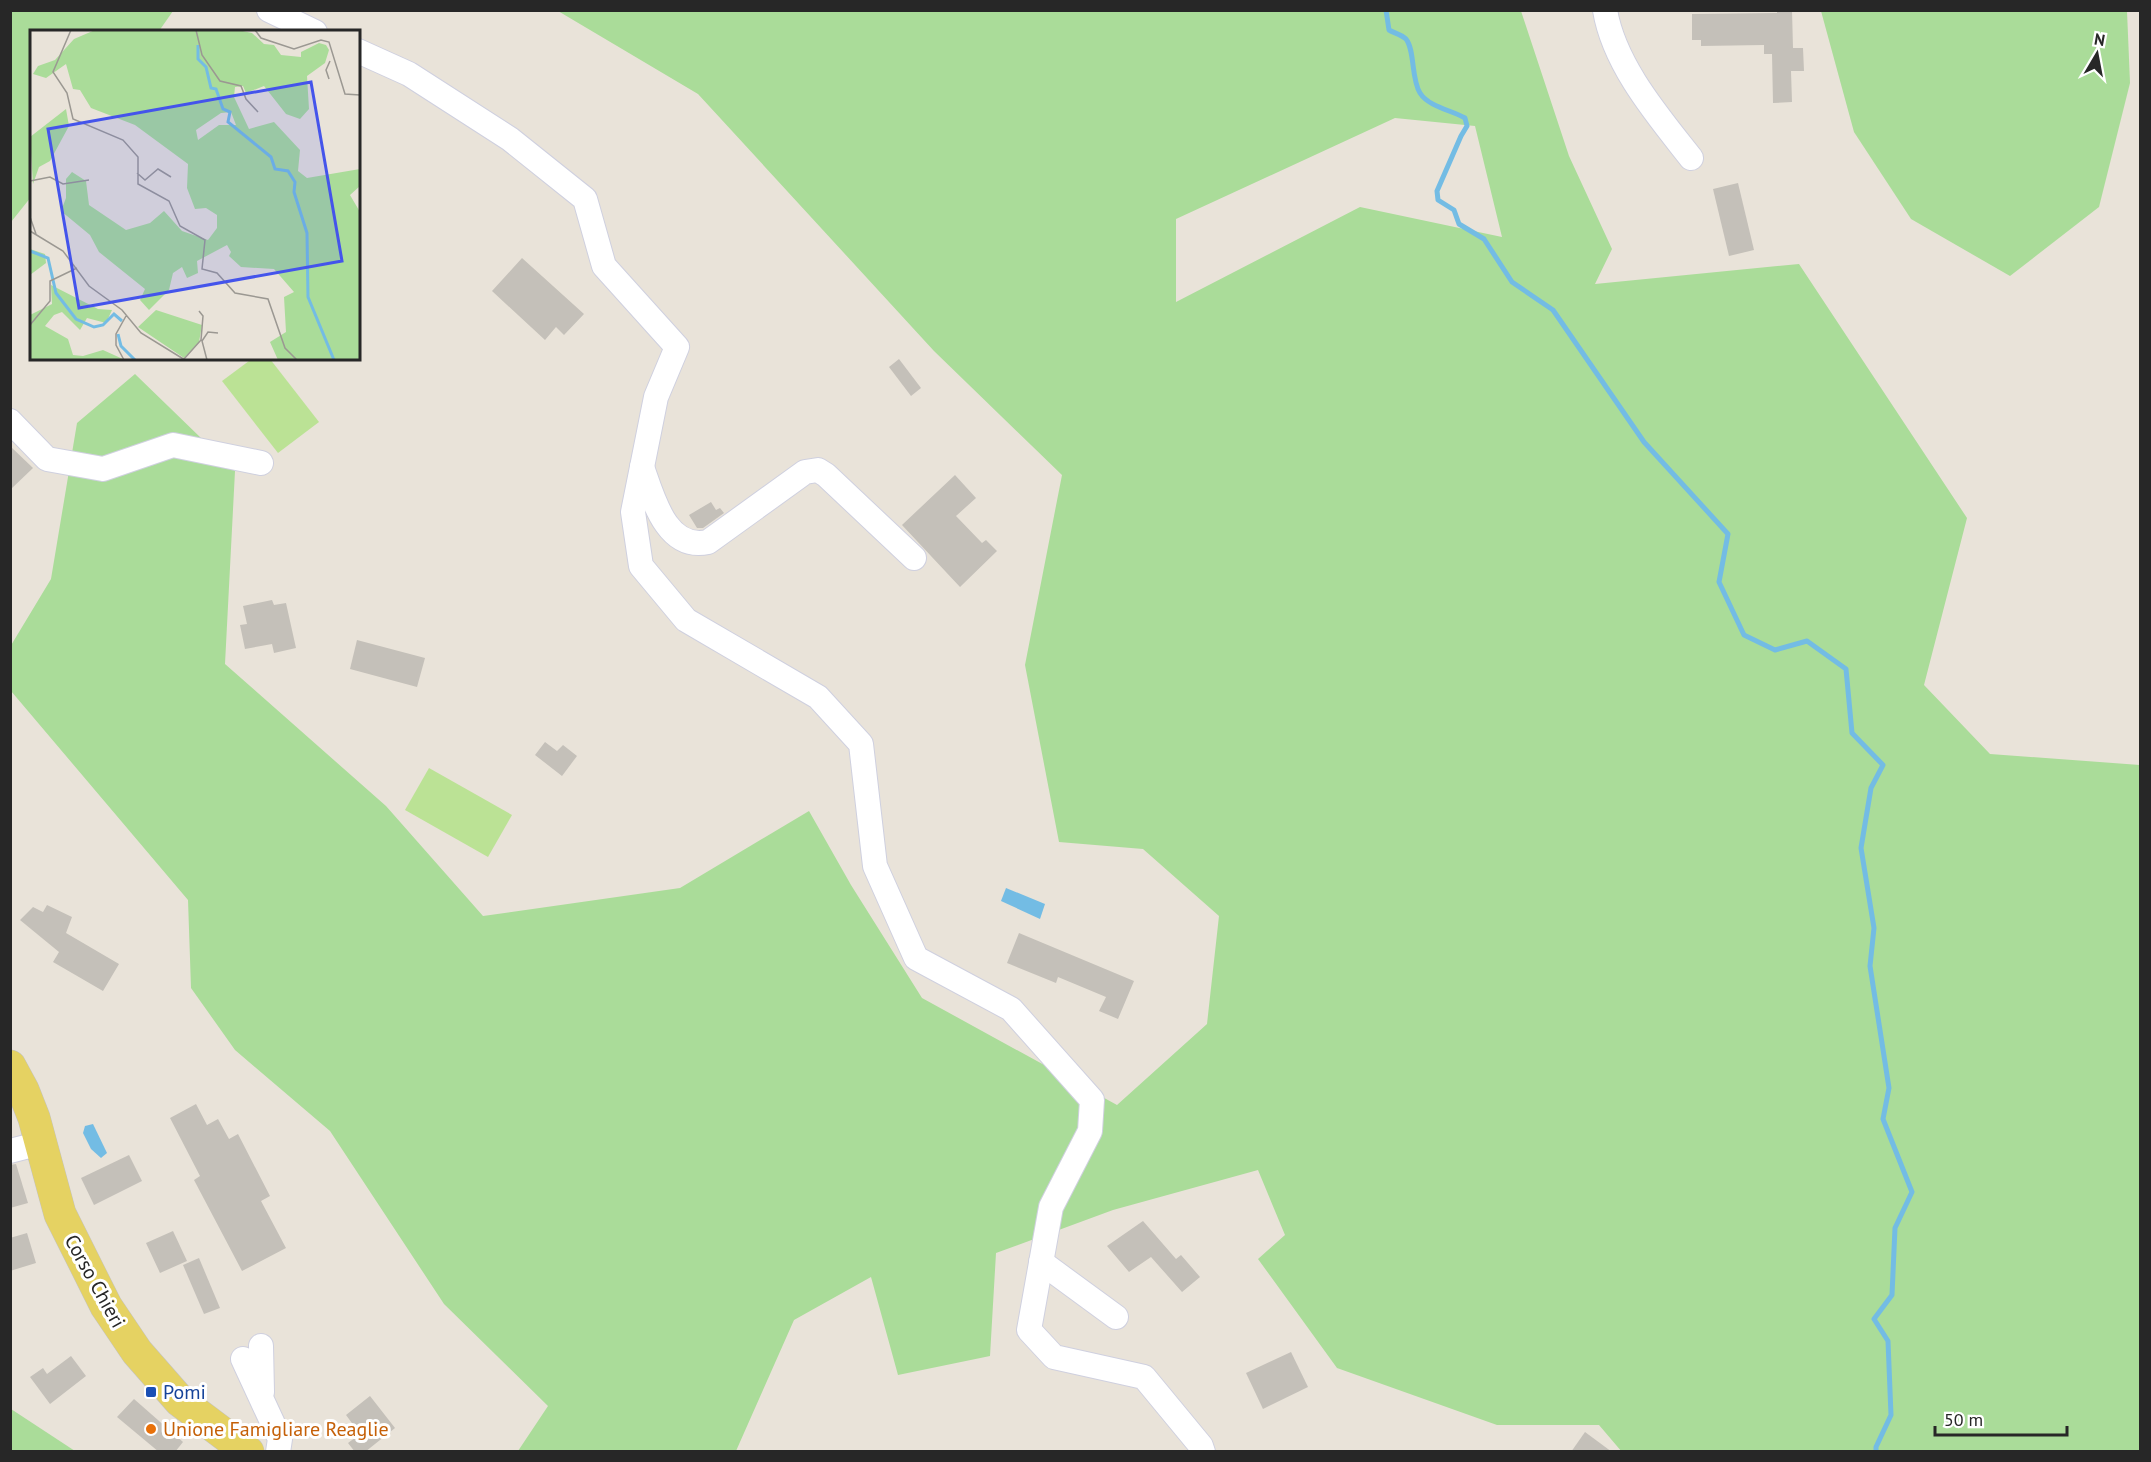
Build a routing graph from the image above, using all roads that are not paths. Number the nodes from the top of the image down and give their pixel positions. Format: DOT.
graph roads {
  1 [pos="269,10"];
  2 [pos="1605,10"];
  3 [pos="311,30"];
  4 [pos="360,52"];
  5 [pos="1691,158"];
  6 [pos="10,422"];
  7 [pos="261,463"];
  8 [pos="642,467"];
  9 [pos="914,558"];
  10 [pos="10,1066"];
  11 [pos="41,1143"];
  12 [pos="10,1151"];
  13 [pos="1041,1262"];
  14 [pos="1116,1317"];
  15 [pos="252,1353"];
  16 [pos="248,1452"];
  17 [pos="278,1452"];
  18 [pos="1203,1452"];
  1 -- 3 [label="street"];
  2 -- 5 [label="street"];
  4 -- 8 [label="street"];
  6 -- 7 [label="street"];
  8 -- 9 [label="street"];
  8 -- 13 [label="street"];
  10 -- 11 [label="main road, Corso Chieri"];
  11 -- 12 [label="street"];
  11 -- 16 [label="main road, Corso Chieri"];
  13 -- 14 [label="street"];
  13 -- 18 [label="street"];
  15 -- 17 [label="street"];
}
